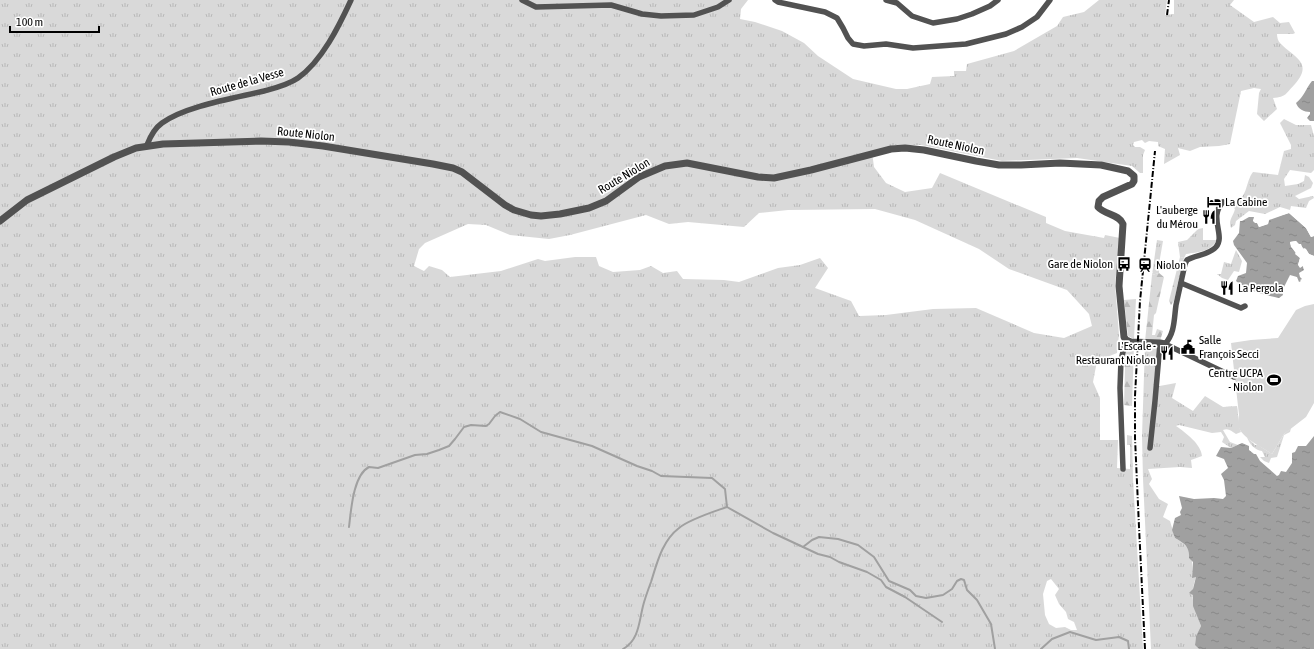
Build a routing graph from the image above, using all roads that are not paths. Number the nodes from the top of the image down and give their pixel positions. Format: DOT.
graph roads {
  1 [pos="351,0"];
  2 [pos="522,0"];
  3 [pos="729,0"];
  4 [pos="775,0"];
  5 [pos="886,0"];
  6 [pos="998,0"];
  7 [pos="1050,0"];
  8 [pos="616,1"];
  9 [pos="607,5"];
  10 [pos="147,146"];
  11 [pos="1223,202"];
  12 [pos="0,222"];
  13 [pos="1181,283"];
  14 [pos="1245,306"];
  15 [pos="1126,340"];
  16 [pos="1163,344"];
  17 [pos="1234,377"];
  18 [pos="1150,448"];
  19 [pos="1123,469"];
  1 -- 10 [label="street, Route de la Vesse"];
  2 -- 9 [label="street"];
  3 -- 9 [label="street"];
  4 -- 7 [label="street"];
  5 -- 6 [label="street"];
  8 -- 9 [label="street"];
  10 -- 12 [label="street, Route Niolon"];
  10 -- 15 [label="street, Route Niolon"];
  11 -- 13 [label="street"];
  13 -- 14 [label="street"];
  13 -- 16 [label="street"];
  15 -- 16 [label="street"];
  15 -- 19 [label="street"];
  16 -- 17 [label="street"];
  16 -- 18 [label="street"];
}
